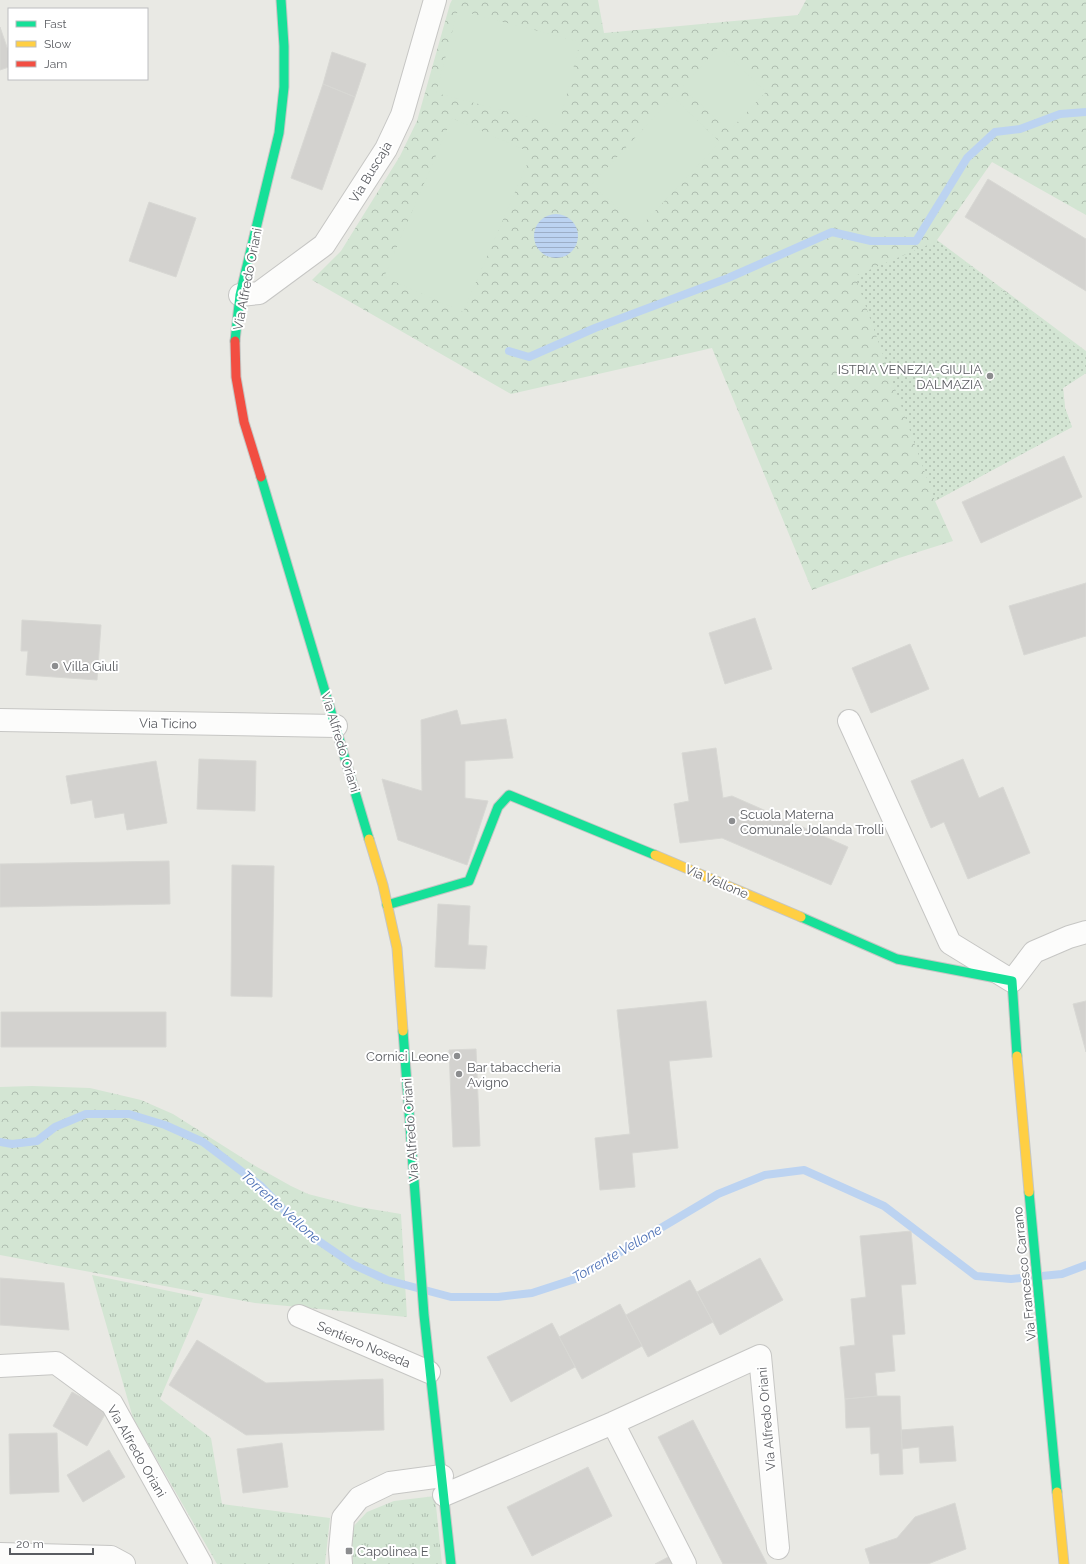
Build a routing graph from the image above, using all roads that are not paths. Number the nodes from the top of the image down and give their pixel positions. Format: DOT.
graph roads {
  1 [pos="281,0"];
  2 [pos="435,0"];
  3 [pos="240,295"];
  4 [pos="0,720"];
  5 [pos="849,721"];
  6 [pos="336,726"];
  7 [pos="388,905"];
  8 [pos="1086,932"];
  9 [pos="1012,981"];
  10 [pos="299,1316"];
  11 [pos="0,1366"];
  12 [pos="429,1372"];
  13 [pos="613,1423"];
  14 [pos="443,1486"];
  15 [pos="778,1548"];
  16 [pos="0,1554"];
  17 [pos="124,1564"];
  18 [pos="201,1564"];
  19 [pos="341,1564"];
  20 [pos="451,1564"];
  21 [pos="685,1564"];
  22 [pos="1064,1564"];
  1 -- 3 [label="street, Via Alfredo Oriani"];
  2 -- 3 [label="street, Via Buscaja"];
  3 -- 6 [label="street, Via Alfredo Oriani"];
  4 -- 6 [label="street, Via Ticino"];
  5 -- 9 [label="street"];
  6 -- 7 [label="street, Via Alfredo Oriani"];
  7 -- 9 [label="street, Via Vellone"];
  7 -- 12 [label="street, Via Alfredo Oriani"];
  8 -- 9 [label="street"];
  9 -- 22 [label="street, Via Francesco Carrano"];
  10 -- 12 [label="street, Sentiero Noseda"];
  11 -- 18 [label="street, Via Alfredo Oriani"];
  12 -- 14 [label="street, Via Alfredo Oriani"];
  13 -- 14 [label="street, Via Alfredo Oriani"];
  13 -- 15 [label="street, Via Alfredo Oriani"];
  13 -- 21 [label="street"];
  14 -- 19 [label="street"];
  14 -- 20 [label="street, Via Alfredo Oriani"];
  16 -- 17 [label="street"];
}
